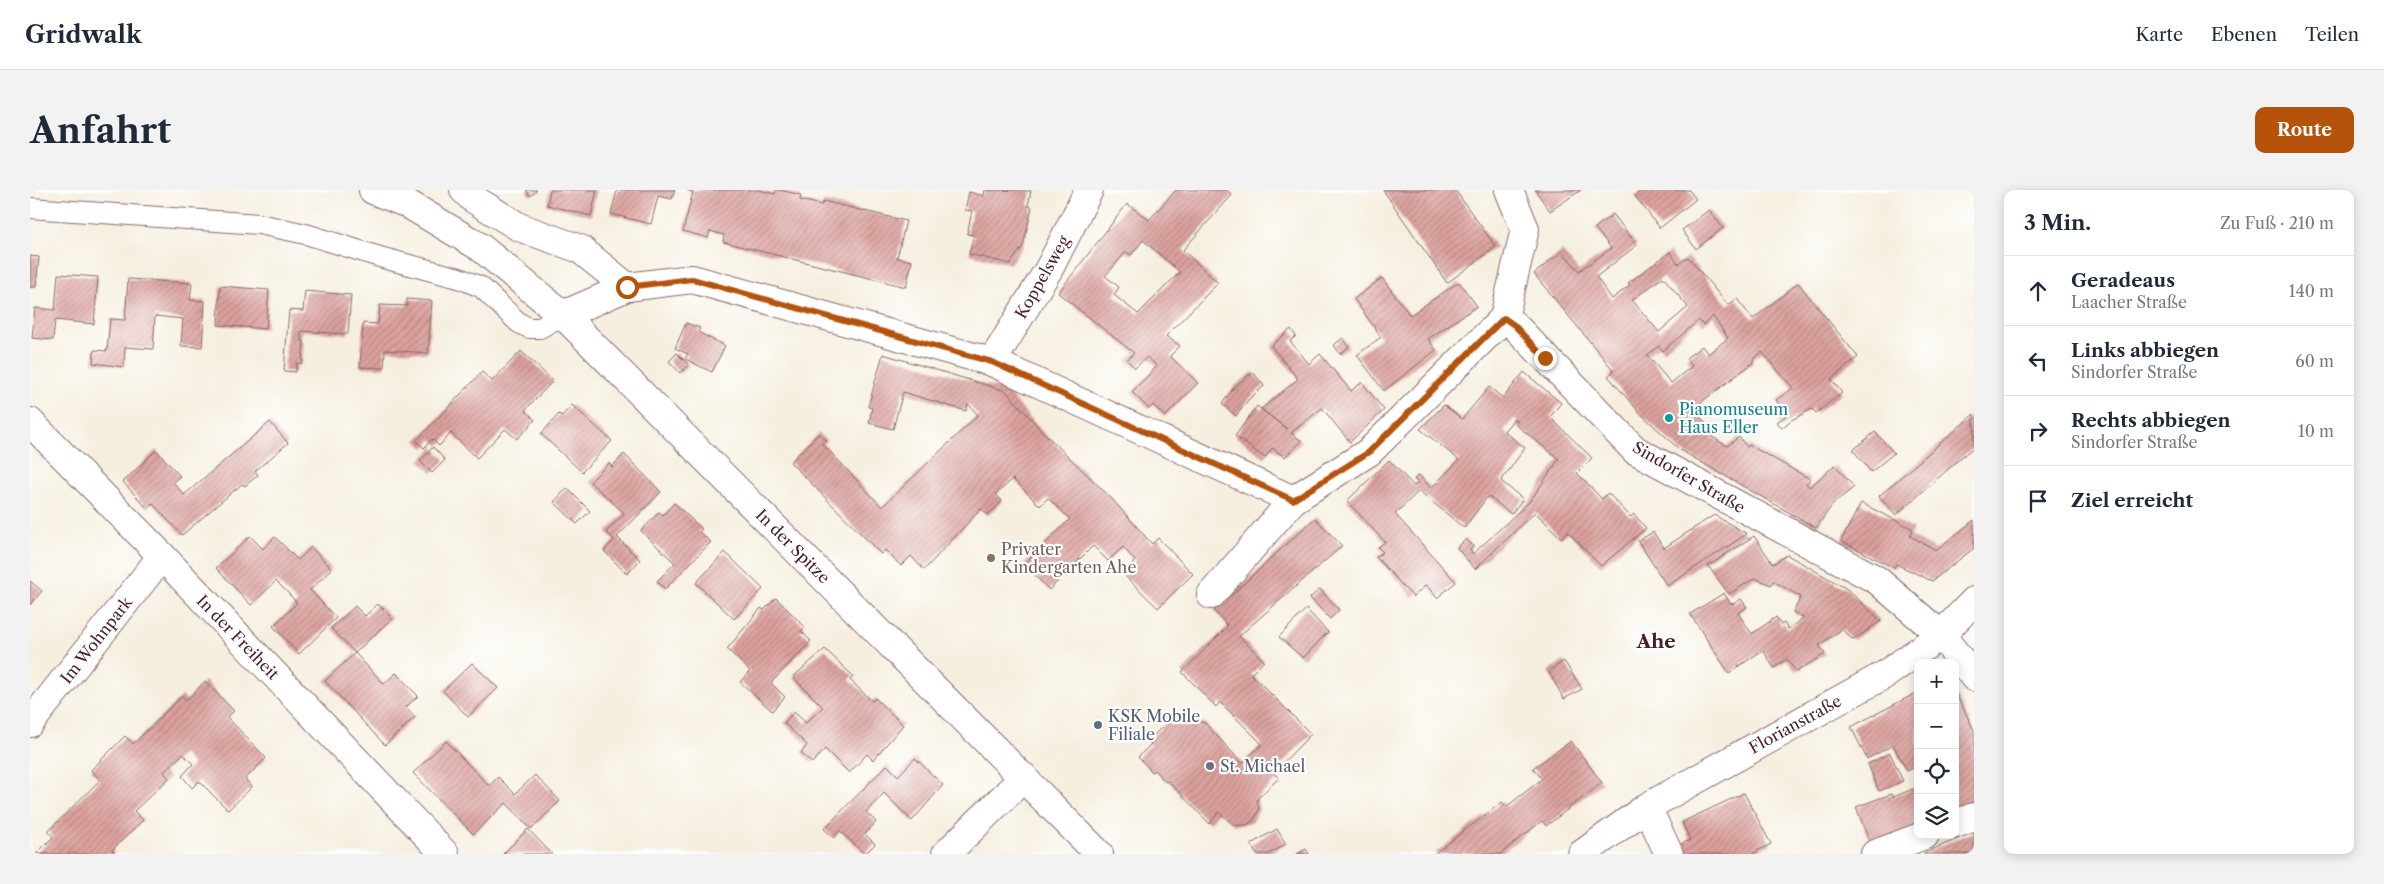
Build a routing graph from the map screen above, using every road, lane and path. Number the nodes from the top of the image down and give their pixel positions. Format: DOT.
graph roads {
  1 [pos="373,190"];
  2 [pos="464,190"];
  3 [pos="1089,190"];
  4 [pos="1509,190"];
  5 [pos="30,208"];
  6 [pos="627,287"];
  7 [pos="563,315"];
  8 [pos="1504,318"];
  9 [pos="992,362"];
  10 [pos="30,422"];
  11 [pos="1293,500"];
  12 [pos="162,556"];
  13 [pos="1211,595"];
  14 [pos="1974,601"];
  15 [pos="1941,635"];
  16 [pos="1974,677"];
  17 [pos="30,724"];
  18 [pos="1024,777"];
  19 [pos="1647,807"];
  20 [pos="1974,817"];
  21 [pos="1959,823"];
  22 [pos="1914,839"];
  23 [pos="445,854"];
  24 [pos="946,854"];
  25 [pos="1099,854"];
  26 [pos="1582,854"];
  27 [pos="1669,854"];
  28 [pos="1875,854"];
  1 -- 7 [label="street, In der Spitze"];
  2 -- 6 [label="street"];
  3 -- 9 [label="street, Koppelsweg"];
  4 -- 8 [label="street"];
  5 -- 7 [label="lane"];
  6 -- 7 [label="street"];
  6 -- 9 [label="street"];
  7 -- 18 [label="street, In der Spitze"];
  8 -- 11 [label="street"];
  8 -- 15 [label="street, Sindorfer Straße"];
  9 -- 11 [label="street"];
  10 -- 12 [label="street, In der Freiheit"];
  11 -- 13 [label="street"];
  12 -- 17 [label="street, Im Wohnpark"];
  12 -- 23 [label="street, In der Freiheit"];
  14 -- 15 [label="street, Florianstraße"];
  15 -- 16 [label="street, Sindorfer Straße"];
  15 -- 19 [label="street, Florianstraße"];
  18 -- 24 [label="street"];
  18 -- 25 [label="street, In der Spitze"];
  19 -- 26 [label="street, Florianstraße"];
  19 -- 27 [label="street"];
  20 -- 21 [label="street"];
  22 -- 28 [label="street"];
}
